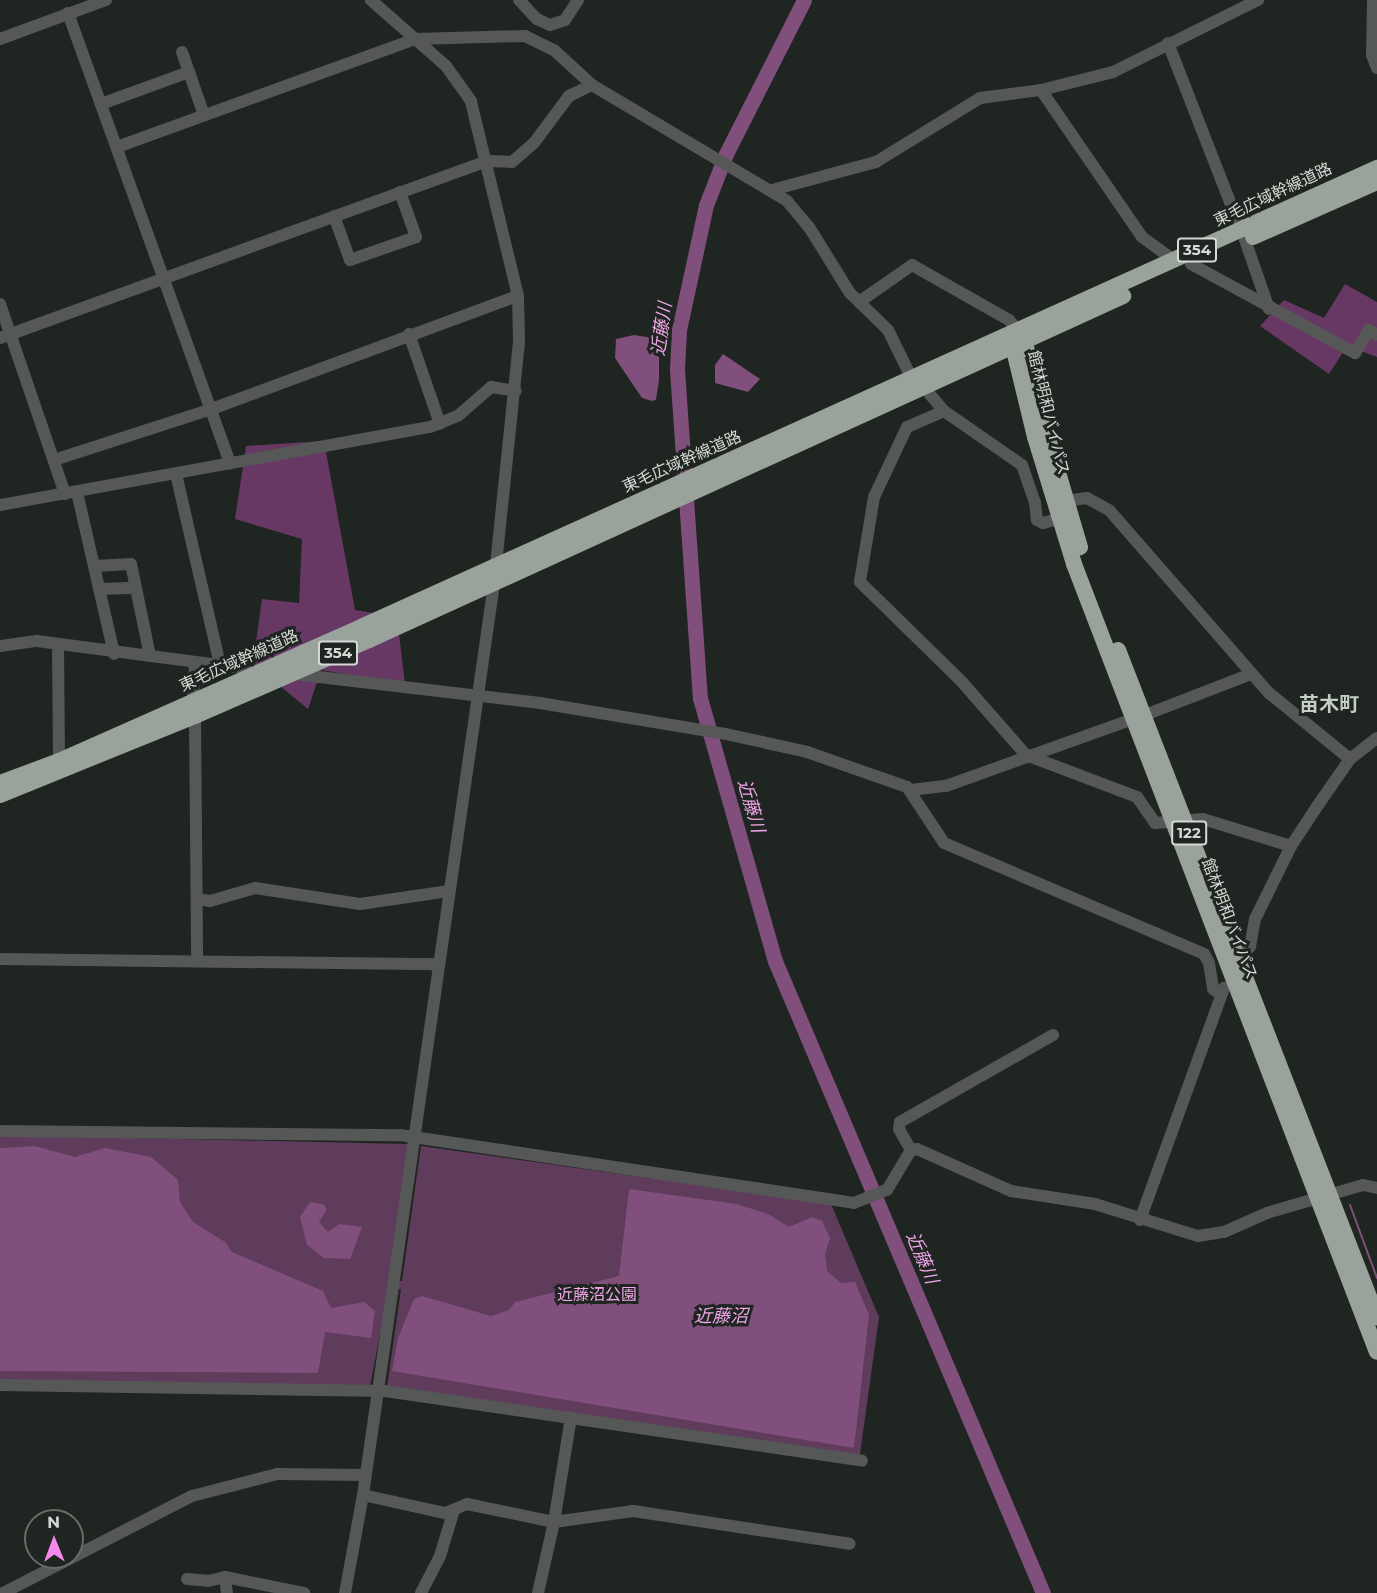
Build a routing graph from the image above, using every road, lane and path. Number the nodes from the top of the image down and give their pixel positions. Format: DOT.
graph roads {
  1 [pos="106,0"];
  2 [pos="371,0"];
  3 [pos="519,0"];
  4 [pos="578,0"];
  5 [pos="1258,0"];
  6 [pos="1373,0"];
  7 [pos="68,13"];
  8 [pos="0,39"];
  9 [pos="415,39"];
  10 [pos="1168,43"];
  11 [pos="182,52"];
  12 [pos="1377,68"];
  13 [pos="189,72"];
  14 [pos="592,85"];
  15 [pos="1041,90"];
  16 [pos="101,104"];
  17 [pos="204,115"];
  18 [pos="117,147"];
  19 [pos="487,161"];
  20 [pos="1377,168"];
  21 [pos="1377,182"];
  22 [pos="772,190"];
  23 [pos="400,192"];
  24 [pos="334,216"];
  25 [pos="1243,235"];
  26 [pos="1174,260"];
  27 [pos="1191,264"];
  28 [pos="163,278"];
  29 [pos="518,296"];
  30 [pos="859,303"];
  31 [pos="0,304"];
  32 [pos="1269,309"];
  33 [pos="409,334"];
  34 [pos="1377,335"];
  35 [pos="5,336"];
  36 [pos="1018,339"];
  37 [pos="917,382"];
  38 [pos="516,391"];
  39 [pos="209,410"];
  40 [pos="944,411"];
  41 [pos="440,424"];
  42 [pos="54,460"];
  43 [pos="230,464"];
  44 [pos="176,474"];
  45 [pos="71,493"];
  46 [pos="670,494"];
  47 [pos="1065,501"];
  48 [pos="0,505"];
  49 [pos="1058,519"];
  50 [pos="94,566"];
  51 [pos="496,566"];
  52 [pos="494,584"];
  53 [pos="136,588"];
  54 [pos="99,589"];
  55 [pos="58,644"];
  56 [pos="0,646"];
  57 [pos="114,654"];
  58 [pos="150,656"];
  59 [pos="195,662"];
  60 [pos="220,665"];
  61 [pos="296,670"];
  62 [pos="1251,674"];
  63 [pos="253,675"];
  64 [pos="478,697"];
  65 [pos="194,709"];
  66 [pos="1139,717"];
  67 [pos="1374,747"];
  68 [pos="1026,755"];
  69 [pos="1350,759"];
  70 [pos="59,761"];
  71 [pos="0,783"];
  72 [pos="911,790"];
  73 [pos="0,795"];
  74 [pos="1178,821"];
  75 [pos="1291,846"];
  76 [pos="449,891"];
  77 [pos="197,899"];
  78 [pos="1237,957"];
  79 [pos="0,959"];
  80 [pos="197,961"];
  81 [pos="438,964"];
  82 [pos="1234,982"];
  83 [pos="1219,993"];
  84 [pos="1053,1035"];
  85 [pos="0,1131"];
  86 [pos="413,1138"];
  87 [pos="911,1150"];
  88 [pos="1377,1188"];
  89 [pos="1323,1197"];
  90 [pos="1140,1220"];
  91 [pos="1377,1317"];
  92 [pos="1377,1352"];
  93 [pos="0,1385"];
  94 [pos="378,1390"];
  95 [pos="571,1417"];
  96 [pos="862,1461"];
  97 [pos="365,1475"];
  98 [pos="363,1495"];
  99 [pos="454,1510"];
  100 [pos="554,1522"];
  101 [pos="850,1544"];
  102 [pos="225,1577"];
  103 [pos="187,1579"];
  104 [pos="3,1593"];
  105 [pos="227,1593"];
  106 [pos="304,1593"];
  107 [pos="345,1593"];
  108 [pos="421,1593"];
  109 [pos="538,1593"];
  1 -- 7 [label="street"];
  2 -- 9 [label="street"];
  3 -- 4 [label="street"];
  5 -- 10 [label="street"];
  6 -- 12 [label="street"];
  7 -- 8 [label="street"];
  7 -- 16 [label="street"];
  9 -- 14 [label="street"];
  9 -- 17 [label="street"];
  9 -- 19 [label="street"];
  10 -- 15 [label="street"];
  10 -- 25 [label="street"];
  11 -- 13 [label="street"];
  13 -- 16 [label="street"];
  13 -- 17 [label="street"];
  14 -- 19 [label="street"];
  14 -- 22 [label="street"];
  15 -- 22 [label="street"];
  15 -- 26 [label="street"];
  16 -- 18 [label="street"];
  17 -- 18 [label="street"];
  18 -- 28 [label="street"];
  19 -- 23 [label="street"];
  19 -- 29 [label="street"];
  20 -- 25 [label="highway, 東毛広域幹線道路 / 354"];
  21 -- 25 [label="highway, 東毛広域幹線道路 / 354"];
  22 -- 30 [label="street"];
  23 -- 24 [label="street"];
  23 -- 24 [label="street"];
  24 -- 28 [label="street"];
  25 -- 26 [label="highway, 東毛広域幹線道路 / 354"];
  25 -- 27 [label="highway, 東毛広域幹線道路 / 354"];
  25 -- 32 [label="street"];
  26 -- 36 [label="highway, 東毛広域幹線道路 / 354"];
  27 -- 32 [label="street"];
  27 -- 36 [label="highway, 東毛広域幹線道路 / 354"];
  28 -- 35 [label="street"];
  28 -- 39 [label="street"];
  29 -- 33 [label="street"];
  29 -- 38 [label="street"];
  30 -- 36 [label="street"];
  30 -- 37 [label="street"];
  31 -- 35 [label="street"];
  32 -- 34 [label="street"];
  33 -- 39 [label="street"];
  33 -- 41 [label="street"];
  35 -- 42 [label="street"];
  36 -- 37 [label="highway, 東毛広域幹線道路 / 354"];
  36 -- 47 [label="highway, 館林明和バイパス / 122"];
  36 -- 49 [label="highway, 館林明和バイパス / 122"];
  37 -- 40 [label="street"];
  37 -- 46 [label="highway, 東毛広域幹線道路 / 354"];
  38 -- 41 [label="street"];
  38 -- 51 [label="street"];
  39 -- 42 [label="street"];
  39 -- 43 [label="street"];
  40 -- 49 [label="street"];
  40 -- 68 [label="street"];
  41 -- 43 [label="street"];
  42 -- 45 [label="street"];
  43 -- 44 [label="street"];
  44 -- 45 [label="street"];
  44 -- 60 [label="street"];
  45 -- 48 [label="street"];
  45 -- 50 [label="street"];
  46 -- 51 [label="highway, 東毛広域幹線道路 / 354"];
  46 -- 52 [label="highway, 東毛広域幹線道路 / 354"];
  47 -- 62 [label="street"];
  47 -- 66 [label="highway, 館林明和バイパス / 122"];
  49 -- 66 [label="highway, 館林明和バイパス / 122"];
  50 -- 53 [label="street"];
  50 -- 54 [label="street"];
  51 -- 52 [label="street"];
  51 -- 63 [label="highway, 東毛広域幹線道路 / 354"];
  52 -- 61 [label="highway, 東毛広域幹線道路 / 354"];
  52 -- 64 [label="street"];
  53 -- 54 [label="street"];
  53 -- 58 [label="street"];
  54 -- 57 [label="street"];
  55 -- 56 [label="street"];
  55 -- 57 [label="street"];
  55 -- 70 [label="street"];
  57 -- 58 [label="street"];
  58 -- 59 [label="street"];
  59 -- 60 [label="street"];
  59 -- 65 [label="street"];
  60 -- 63 [label="street"];
  61 -- 64 [label="street"];
  61 -- 65 [label="highway, 東毛広域幹線道路 / 354"];
  62 -- 66 [label="street"];
  62 -- 69 [label="street"];
  63 -- 65 [label="highway, 東毛広域幹線道路 / 354"];
  64 -- 72 [label="street"];
  64 -- 76 [label="street"];
  65 -- 70 [label="highway, 東毛広域幹線道路 / 354"];
  65 -- 73 [label="highway, 東毛広域幹線道路 / 354"];
  65 -- 77 [label="street"];
  66 -- 68 [label="street"];
  66 -- 74 [label="highway, 館林明和バイパス / 122"];
  67 -- 69 [label="street"];
  68 -- 72 [label="street"];
  68 -- 74 [label="street"];
  69 -- 75 [label="street"];
  70 -- 71 [label="highway, 東毛広域幹線道路 / 354"];
  72 -- 83 [label="street"];
  74 -- 75 [label="street"];
  74 -- 78 [label="highway, 館林明和バイパス / 122"];
  74 -- 82 [label="highway, 館林明和バイパス / 122"];
  75 -- 78 [label="street"];
  76 -- 77 [label="street"];
  76 -- 81 [label="street"];
  77 -- 80 [label="street"];
  78 -- 89 [label="highway, 館林明和バイパス / 122"];
  79 -- 80 [label="street"];
  80 -- 81 [label="street"];
  81 -- 86 [label="street"];
  82 -- 83 [label="street"];
  82 -- 89 [label="highway, 館林明和バイパス / 122"];
  83 -- 90 [label="street"];
  84 -- 87 [label="street"];
  85 -- 86 [label="street"];
  86 -- 87 [label="street"];
  86 -- 94 [label="street"];
  87 -- 90 [label="street"];
  88 -- 89 [label="street"];
  89 -- 90 [label="street"];
  89 -- 91 [label="highway, 館林明和バイパス / 122"];
  89 -- 92 [label="highway, 館林明和バイパス / 122"];
  93 -- 94 [label="street"];
  94 -- 95 [label="street"];
  94 -- 97 [label="street"];
  95 -- 96 [label="street"];
  95 -- 100 [label="street"];
  97 -- 98 [label="street"];
  97 -- 104 [label="street"];
  98 -- 99 [label="street"];
  98 -- 107 [label="street"];
  99 -- 100 [label="street"];
  99 -- 108 [label="street"];
  100 -- 101 [label="street"];
  100 -- 109 [label="street"];
  102 -- 103 [label="street"];
  102 -- 105 [label="street"];
  102 -- 106 [label="street"];
}
